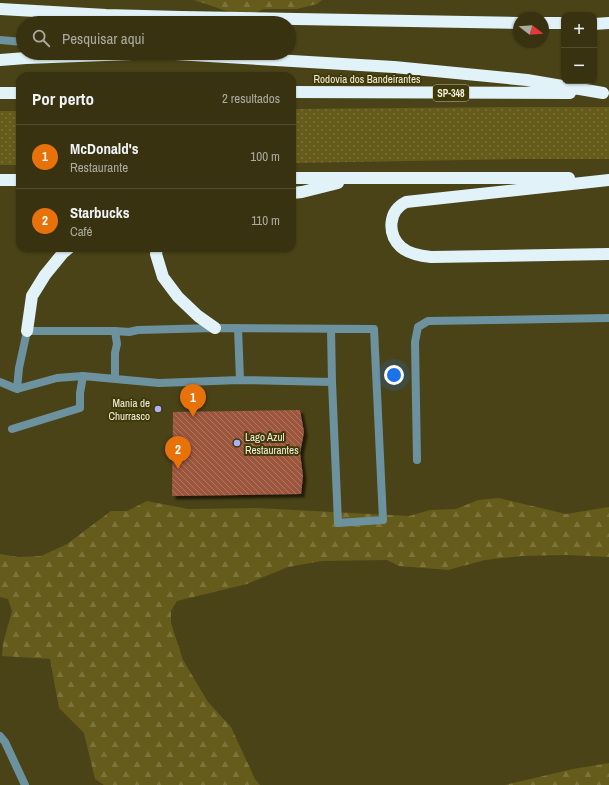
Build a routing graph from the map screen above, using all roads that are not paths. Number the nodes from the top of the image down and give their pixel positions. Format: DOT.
graph roads {
  1 [pos="0,9"];
  2 [pos="144,16"];
  3 [pos="296,19"];
  4 [pos="513,22"];
  5 [pos="549,23"];
  6 [pos="561,23"];
  7 [pos="609,23"];
  8 [pos="597,24"];
  9 [pos="0,40"];
  10 [pos="16,41"];
  11 [pos="16,59"];
  12 [pos="0,60"];
  13 [pos="271,60"];
  14 [pos="296,92"];
  15 [pos="0,93"];
  16 [pos="16,93"];
  17 [pos="606,93"];
  18 [pos="296,178"];
  19 [pos="358,178"];
  20 [pos="609,179"];
  21 [pos="0,180"];
  22 [pos="16,180"];
  23 [pos="296,193"];
  24 [pos="64,252"];
  25 [pos="156,252"];
  26 [pos="609,254"];
  27 [pos="609,318"];
  28 [pos="215,328"];
  29 [pos="238,328"];
  30 [pos="331,329"];
  31 [pos="115,331"];
  32 [pos="27,332"];
  33 [pos="82,376"];
  34 [pos="115,378"];
  35 [pos="240,380"];
  36 [pos="0,382"];
  37 [pos="332,382"];
  38 [pos="17,389"];
  39 [pos="12,428"];
  40 [pos="417,460"];
  41 [pos="0,736"];
  42 [pos="26,785"];
  1 -- 2 [label="highway"];
  3 -- 4 [label="highway"];
  5 -- 6 [label="highway"];
  7 -- 8 [label="highway"];
  9 -- 10 [label="street"];
  11 -- 12 [label="highway"];
  13 -- 17 [label="highway"];
  14 -- 17 [label="highway, Rodovia dos Bandeirantes / SP-348"];
  15 -- 16 [label="highway"];
  18 -- 19 [label="highway"];
  19 -- 20 [label="highway"];
  19 -- 23 [label="highway"];
  20 -- 26 [label="highway"];
  21 -- 22 [label="highway"];
  24 -- 32 [label="highway"];
  25 -- 28 [label="highway"];
  27 -- 40 [label="street"];
  28 -- 29 [label="street"];
  28 -- 31 [label="street"];
  29 -- 30 [label="street"];
  29 -- 35 [label="street"];
  30 -- 37 [label="street"];
  30 -- 37 [label="street"];
  31 -- 32 [label="street"];
  31 -- 34 [label="street"];
  32 -- 38 [label="street"];
  33 -- 34 [label="street"];
  33 -- 38 [label="street"];
  33 -- 39 [label="street"];
  34 -- 35 [label="street"];
  35 -- 37 [label="street"];
  36 -- 38 [label="street"];
  41 -- 42 [label="street"];
}
